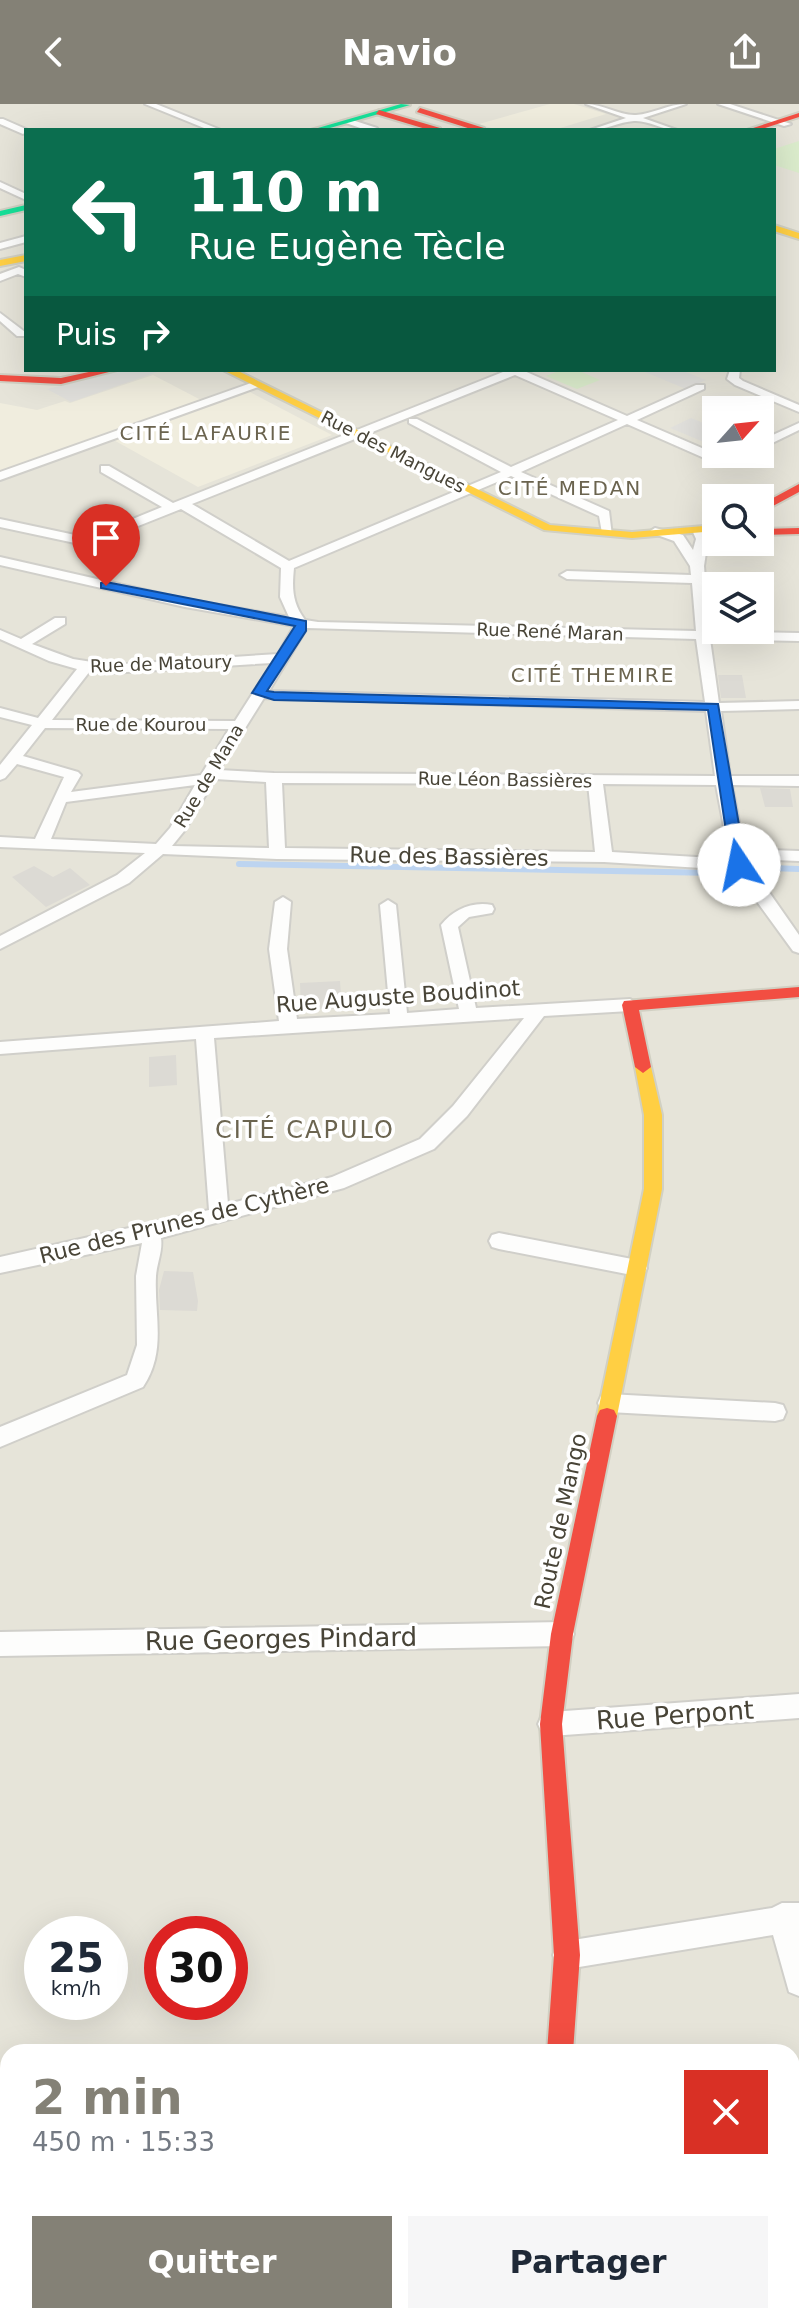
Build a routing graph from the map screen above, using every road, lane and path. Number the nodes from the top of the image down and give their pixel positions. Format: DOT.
graph roads {
  1 [pos="149,104"];
  2 [pos="590,104"];
  3 [pos="682,104"];
  4 [pos="722,104"];
  5 [pos="394,110"];
  6 [pos="352,112"];
  7 [pos="635,118"];
  8 [pos="0,121"];
  9 [pos="787,122"];
  10 [pos="212,128"];
  11 [pos="319,128"];
  12 [pos="433,128"];
  13 [pos="472,128"];
  14 [pos="601,128"];
  15 [pos="667,128"];
  16 [pos="760,128"];
  17 [pos="24,131"];
  18 [pos="0,185"];
  19 [pos="24,196"];
  20 [pos="24,208"];
  21 [pos="0,214"];
  22 [pos="776,229"];
  23 [pos="799,236"];
  24 [pos="776,239"];
  25 [pos="24,240"];
  26 [pos="0,246"];
  27 [pos="799,246"];
  28 [pos="24,252"];
  29 [pos="0,256"];
  30 [pos="0,263"];
  31 [pos="24,267"];
  32 [pos="0,278"];
  33 [pos="2,322"];
  34 [pos="24,334"];
  35 [pos="0,338"];
  36 [pos="103,372"];
  37 [pos="232,372"];
  38 [pos="509,372"];
  39 [pos="519,372"];
  40 [pos="734,375"];
  41 [pos="0,378"];
  42 [pos="257,384"];
  43 [pos="700,387"];
  44 [pos="799,409"];
  45 [pos="627,420"];
  46 [pos="413,421"];
  47 [pos="799,426"];
  48 [pos="356,433"];
  49 [pos="774,438"];
  50 [pos="702,452"];
  51 [pos="105,469"];
  52 [pos="511,472"];
  53 [pos="0,476"];
  54 [pos="799,487"];
  55 [pos="469,490"];
  56 [pos="774,502"];
  57 [pos="177,506"];
  58 [pos="0,523"];
  59 [pos="702,529"];
  60 [pos="799,531"];
  61 [pos="655,532"];
  62 [pos="774,532"];
  63 [pos="608,533"];
  64 [pos="702,539"];
  65 [pos="0,561"];
  66 [pos="288,566"];
  67 [pos="697,573"];
  68 [pos="567,575"];
  69 [pos="60,621"];
  70 [pos="301,624"];
  71 [pos="702,626"];
  72 [pos="0,634"];
  73 [pos="702,637"];
  74 [pos="774,637"];
  75 [pos="799,637"];
  76 [pos="22,644"];
  77 [pos="704,644"];
  78 [pos="281,658"];
  79 [pos="85,668"];
  80 [pos="259,693"];
  81 [pos="799,705"];
  82 [pos="714,707"];
  83 [pos="0,712"];
  84 [pos="43,724"];
  85 [pos="239,725"];
  86 [pos="14,758"];
  87 [pos="0,775"];
  88 [pos="209,776"];
  89 [pos="274,778"];
  90 [pos="723,780"];
  91 [pos="595,781"];
  92 [pos="799,781"];
  93 [pos="60,798"];
  94 [pos="0,842"];
  95 [pos="42,842"];
  96 [pos="160,849"];
  97 [pos="277,854"];
  98 [pos="799,856"];
  99 [pos="604,857"];
  100 [pos="738,860"];
  101 [pos="283,902"];
  102 [pos="388,905"];
  103 [pos="486,909"];
  104 [pos="0,943"];
  105 [pos="799,947"];
  106 [pos="799,992"];
  107 [pos="630,1005"];
  108 [pos="539,1011"];
  109 [pos="469,1015"];
  110 [pos="399,1019"];
  111 [pos="289,1026"];
  112 [pos="205,1034"];
  113 [pos="0,1048"];
  114 [pos="219,1215"];
  115 [pos="150,1233"];
  116 [pos="499,1241"];
  117 [pos="0,1265"];
  118 [pos="637,1268"];
  119 [pos="609,1403"];
  120 [pos="775,1412"];
  121 [pos="0,1437"];
  122 [pos="562,1634"];
  123 [pos="0,1644"];
  124 [pos="799,1706"];
  125 [pos="551,1724"];
  126 [pos="790,1917"];
  127 [pos="567,1955"];
  128 [pos="799,1982"];
  129 [pos="561,2044"];
  1 -- 10 [label="street"];
  2 -- 7 [label="street"];
  3 -- 7 [label="street"];
  4 -- 9 [label="street"];
  5 -- 6 [label="street"];
  5 -- 12 [label="street"];
  5 -- 13 [label="street"];
  6 -- 11 [label="street"];
  7 -- 14 [label="street"];
  7 -- 15 [label="street"];
  8 -- 17 [label="street"];
  9 -- 16 [label="street"];
  18 -- 19 [label="street"];
  20 -- 21 [label="street"];
  22 -- 23 [label="street"];
  24 -- 27 [label="street"];
  25 -- 26 [label="street"];
  28 -- 29 [label="street"];
  30 -- 31 [label="street"];
  31 -- 32 [label="street"];
  33 -- 34 [label="street"];
  34 -- 35 [label="street"];
  36 -- 41 [label="street"];
  37 -- 42 [label="street, Rue des Mangues"];
  38 -- 48 [label="street"];
  39 -- 45 [label="street"];
  40 -- 44 [label="street"];
  42 -- 48 [label="street, Rue des Mangues"];
  42 -- 53 [label="street"];
  43 -- 45 [label="street"];
  45 -- 50 [label="street"];
  45 -- 52 [label="street"];
  46 -- 52 [label="street"];
  47 -- 49 [label="street"];
  48 -- 55 [label="street, Rue des Mangues"];
  48 -- 57 [label="street"];
  51 -- 57 [label="street"];
  52 -- 55 [label="street"];
  52 -- 63 [label="street"];
  54 -- 56 [label="street"];
  55 -- 63 [label="street, Rue des Mangues"];
  55 -- 66 [label="street"];
  57 -- 58 [label="street"];
  57 -- 66 [label="street"];
  59 -- 61 [label="street, Rue des Mangues"];
  60 -- 62 [label="street"];
  61 -- 63 [label="street, Rue des Mangues"];
  61 -- 67 [label="street"];
  64 -- 67 [label="street"];
  65 -- 70 [label="street, Rue René Maran"];
  66 -- 70 [label="street"];
  67 -- 68 [label="street"];
  67 -- 71 [label="street"];
  69 -- 76 [label="street"];
  70 -- 73 [label="street, Rue René Maran"];
  70 -- 78 [label="street, Rue de Mana"];
  72 -- 76 [label="street, Rue de Matoury"];
  74 -- 75 [label="street, Rue René Maran"];
  76 -- 79 [label="street, Rue de Matoury"];
  77 -- 82 [label="street"];
  78 -- 79 [label="street, Rue de Matoury"];
  78 -- 80 [label="street, Rue de Mana"];
  79 -- 84 [label="street"];
  80 -- 82 [label="street"];
  80 -- 85 [label="street, Rue de Mana"];
  81 -- 82 [label="street"];
  82 -- 90 [label="street"];
  83 -- 84 [label="street, Rue de Kourou"];
  84 -- 85 [label="street, Rue de Kourou"];
  84 -- 86 [label="street"];
  85 -- 88 [label="street, Rue de Mana"];
  86 -- 87 [label="street"];
  86 -- 93 [label="street"];
  88 -- 89 [label="street, Rue Léon Bassières"];
  88 -- 93 [label="street, Rue Léon Bassières"];
  88 -- 96 [label="street, Rue de Mana"];
  89 -- 91 [label="street, Rue Léon Bassières"];
  89 -- 97 [label="street"];
  90 -- 91 [label="street, Rue Léon Bassières"];
  90 -- 92 [label="street, Rue Léon Bassières"];
  90 -- 100 [label="street"];
  91 -- 99 [label="street"];
  93 -- 95 [label="street"];
  94 -- 95 [label="street, Rue des Bassières"];
  95 -- 96 [label="street, Rue des Bassières"];
  96 -- 97 [label="street, Rue des Bassières"];
  96 -- 104 [label="street, Rue de Mana"];
  97 -- 99 [label="street, Rue des Bassières"];
  98 -- 100 [label="street, Rue des Bassières"];
  99 -- 100 [label="street, Rue des Bassières"];
  100 -- 105 [label="street"];
  101 -- 111 [label="street"];
  102 -- 110 [label="street"];
  103 -- 109 [label="street"];
  106 -- 107 [label="street, Rue Auguste Boudinot"];
  107 -- 108 [label="street, Rue Auguste Boudinot"];
  107 -- 118 [label="street, Route de Mango"];
  108 -- 109 [label="street, Rue Auguste Boudinot"];
  108 -- 114 [label="street, Rue des Prunes de Cythère"];
  109 -- 110 [label="street, Rue Auguste Boudinot"];
  110 -- 111 [label="street, Rue Auguste Boudinot"];
  111 -- 112 [label="street, Rue Auguste Boudinot"];
  112 -- 113 [label="street, Rue Auguste Boudinot"];
  112 -- 114 [label="street"];
  114 -- 115 [label="street, Rue des Prunes de Cythère"];
  115 -- 117 [label="street, Rue des Prunes de Cythère"];
  115 -- 121 [label="street"];
  116 -- 118 [label="street"];
  118 -- 119 [label="street, Route de Mango"];
  119 -- 120 [label="street"];
  119 -- 122 [label="street, Route de Mango"];
  122 -- 123 [label="street, Rue Georges Pindard"];
  122 -- 125 [label="street, Route de Mango"];
  124 -- 125 [label="street, Rue Perpont"];
  125 -- 127 [label="street, Route de Mango"];
  126 -- 127 [label="street"];
  126 -- 128 [label="street"];
  127 -- 129 [label="street, Route de Mango"];
}
